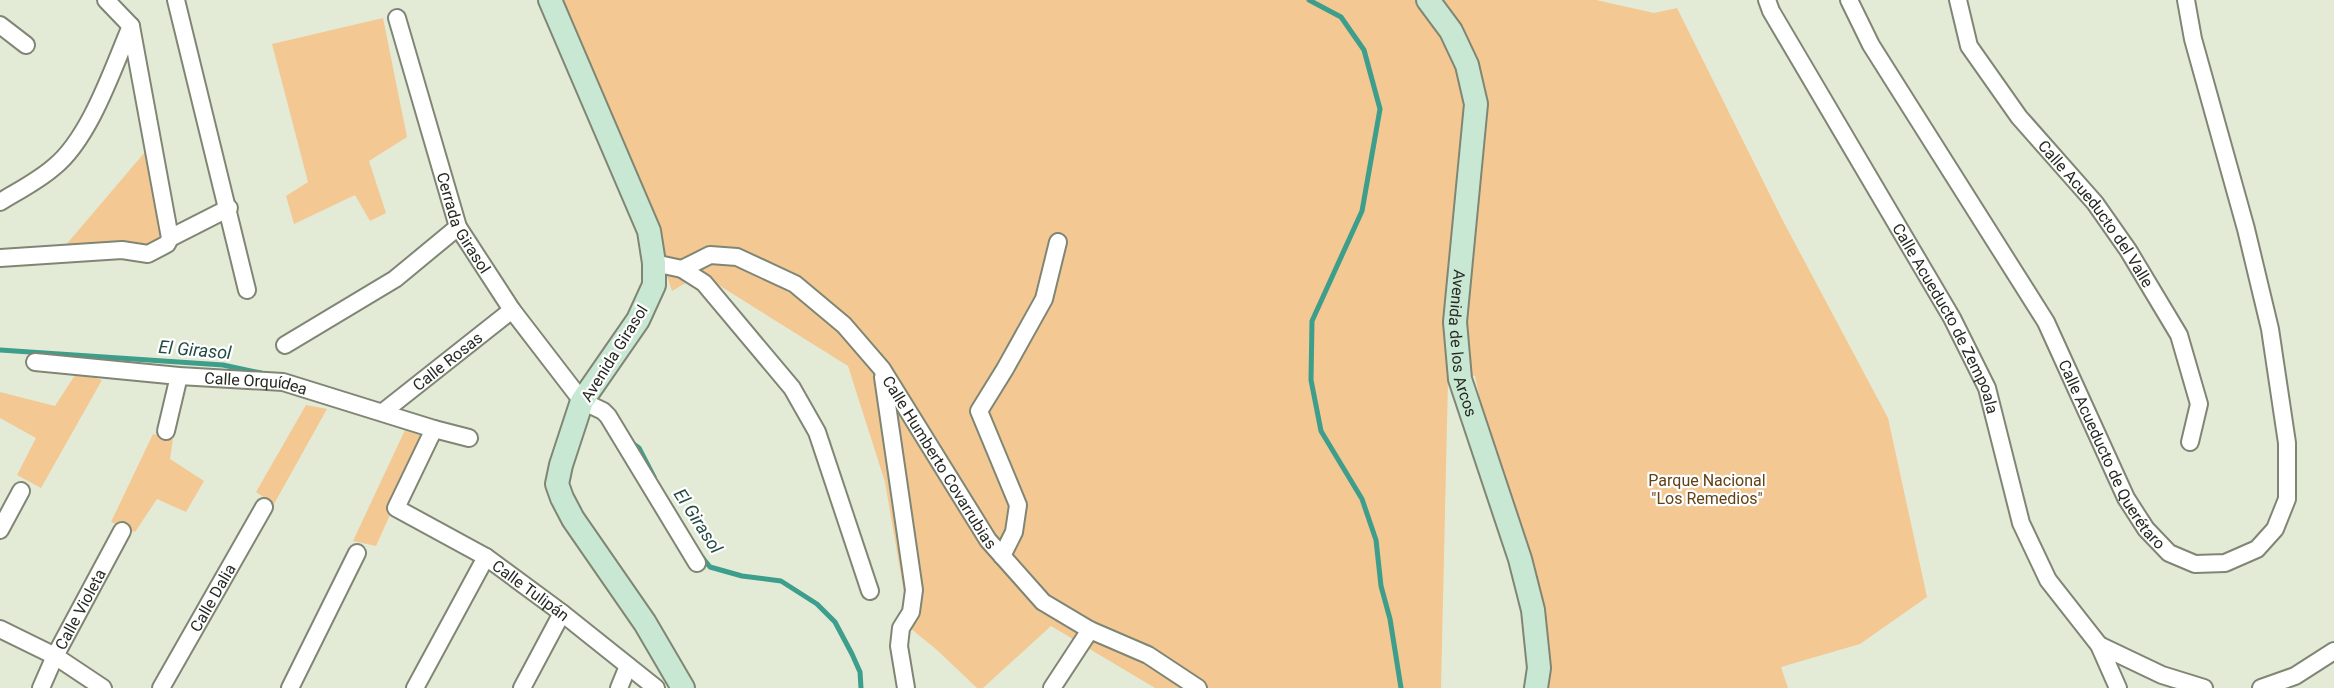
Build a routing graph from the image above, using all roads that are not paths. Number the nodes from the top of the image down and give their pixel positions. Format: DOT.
graph roads {
  1 [pos="106,0"];
  2 [pos="176,0"];
  3 [pos="549,0"];
  4 [pos="1428,0"];
  5 [pos="1767,0"];
  6 [pos="1849,0"];
  7 [pos="1958,0"];
  8 [pos="2186,0"];
  9 [pos="397,18"];
  10 [pos="0,25"];
  11 [pos="130,26"];
  12 [pos="26,45"];
  13 [pos="0,202"];
  14 [pos="229,208"];
  15 [pos="458,227"];
  16 [pos="170,238"];
  17 [pos="1058,242"];
  18 [pos="0,258"];
  19 [pos="654,263"];
  20 [pos="682,269"];
  21 [pos="247,290"];
  22 [pos="512,310"];
  23 [pos="285,345"];
  24 [pos="35,362"];
  25 [pos="882,369"];
  26 [pos="179,376"];
  27 [pos="582,401"];
  28 [pos="384,411"];
  29 [pos="434,429"];
  30 [pos="166,431"];
  31 [pos="470,438"];
  32 [pos="2190,442"];
  33 [pos="21,491"];
  34 [pos="264,507"];
  35 [pos="0,530"];
  36 [pos="123,531"];
  37 [pos="357,553"];
  38 [pos="1002,556"];
  39 [pos="486,557"];
  40 [pos="697,563"];
  41 [pos="870,591"];
  42 [pos="562,613"];
  43 [pos="0,620"];
  44 [pos="0,629"];
  45 [pos="1090,630"];
  46 [pos="29,645"];
  47 [pos="2099,645"];
  48 [pos="2334,651"];
  49 [pos="55,656"];
  50 [pos="628,666"];
  51 [pos="1175,682"];
  52 [pos="40,688"];
  53 [pos="103,688"];
  54 [pos="161,688"];
  55 [pos="291,688"];
  56 [pos="415,688"];
  57 [pos="522,688"];
  58 [pos="619,688"];
  59 [pos="656,688"];
  60 [pos="683,688"];
  61 [pos="906,688"];
  62 [pos="1053,688"];
  63 [pos="1198,688"];
  64 [pos="1536,688"];
  65 [pos="2118,688"];
  66 [pos="2204,688"];
  67 [pos="2261,688"];
  1 -- 11 [label="street"];
  2 -- 14 [label="street"];
  3 -- 19 [label="street, Avenida Girasol"];
  4 -- 64 [label="street, Avenida de los Arcos"];
  5 -- 47 [label="street, Calle Acueducto de Zempoala"];
  6 -- 8 [label="street, Calle Acueducto de Querétaro"];
  7 -- 32 [label="street, Calle Acueducto del Valle"];
  9 -- 15 [label="street, Cerrada Girasol"];
  10 -- 12 [label="street"];
  11 -- 13 [label="street"];
  11 -- 16 [label="street"];
  14 -- 16 [label="street"];
  14 -- 21 [label="street"];
  15 -- 22 [label="street, Cerrada Girasol"];
  15 -- 23 [label="street"];
  16 -- 18 [label="street"];
  17 -- 38 [label="street"];
  19 -- 20 [label="street"];
  19 -- 27 [label="street, Avenida Girasol"];
  20 -- 25 [label="street, Calle Humberto Covarrubias"];
  20 -- 41 [label="street"];
  22 -- 27 [label="street, Cerrada Girasol"];
  22 -- 28 [label="street, Calle Rosas"];
  24 -- 26 [label="street, Calle Orquídea"];
  25 -- 38 [label="street, Calle Humberto Covarrubias"];
  25 -- 61 [label="street"];
  26 -- 28 [label="street, Calle Orquídea"];
  26 -- 30 [label="street"];
  27 -- 40 [label="street"];
  27 -- 60 [label="street, Avenida Girasol"];
  28 -- 29 [label="street, Calle Orquídea"];
  29 -- 31 [label="street, Calle Orquídea"];
  29 -- 39 [label="street, Calle Tulipán"];
  33 -- 35 [label="street"];
  34 -- 54 [label="street, Calle Dalia"];
  36 -- 49 [label="street, Calle Violeta"];
  37 -- 55 [label="street"];
  38 -- 45 [label="street, Calle Humberto Covarrubias"];
  39 -- 42 [label="street, Calle Tulipán"];
  39 -- 56 [label="street"];
  42 -- 50 [label="street, Calle Tulipán"];
  42 -- 57 [label="street"];
  43 -- 46 [label="street"];
  44 -- 46 [label="street"];
  45 -- 51 [label="street, Calle Humberto Covarrubias"];
  45 -- 62 [label="street"];
  46 -- 49 [label="street"];
  47 -- 65 [label="street"];
  47 -- 66 [label="street"];
  48 -- 67 [label="street"];
  49 -- 52 [label="street, Calle Violeta"];
  49 -- 53 [label="street"];
  50 -- 58 [label="street"];
  50 -- 59 [label="street, Calle Tulipán"];
  51 -- 63 [label="street, Calle Humberto Covarrubias"];
}
